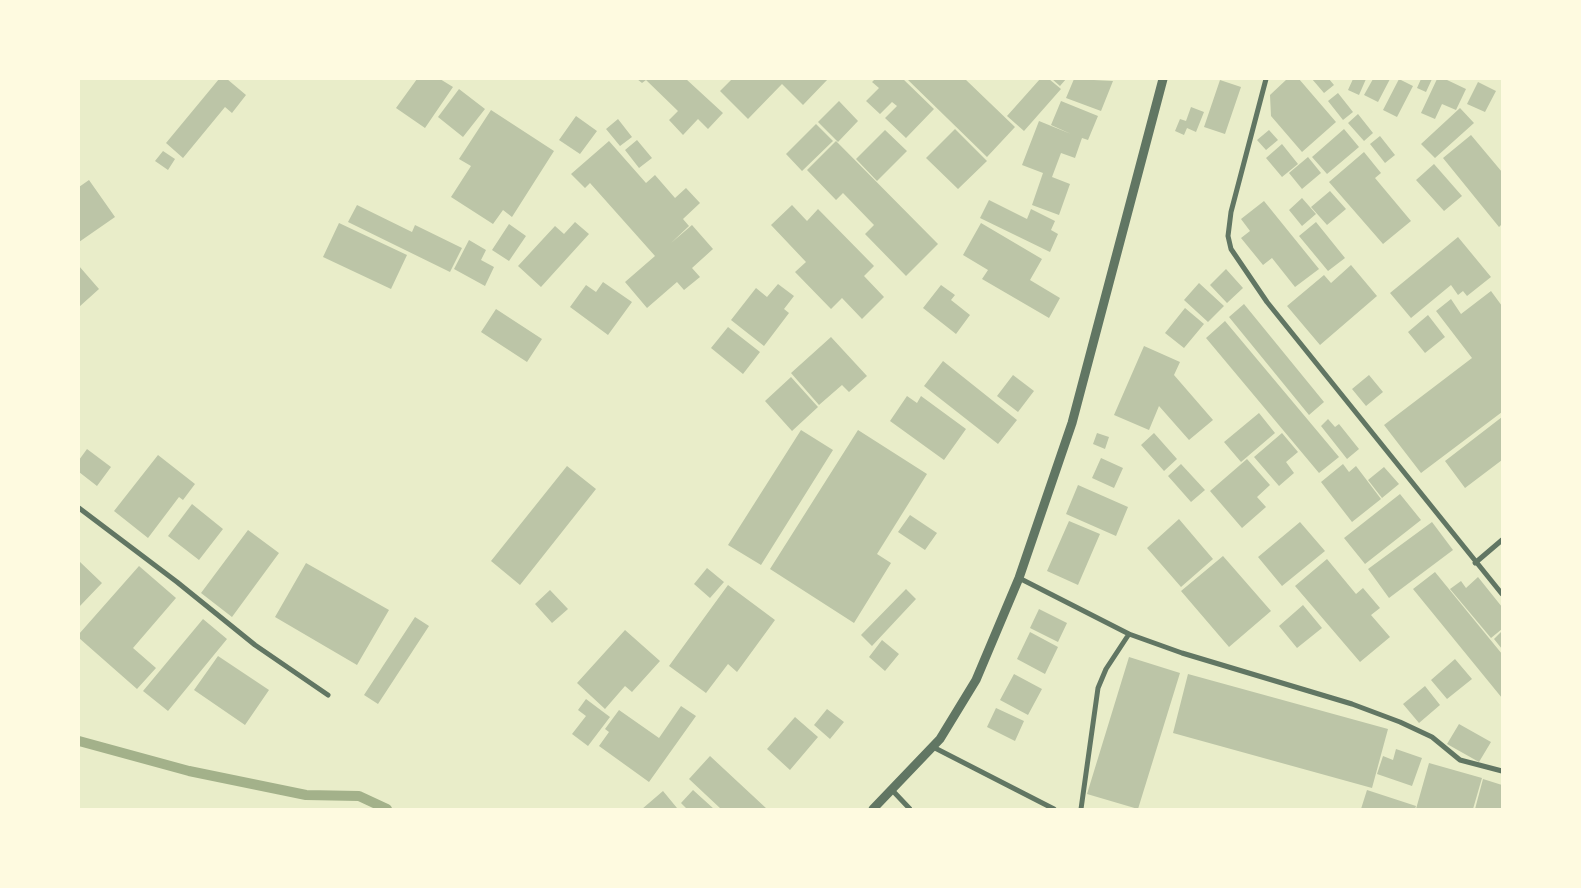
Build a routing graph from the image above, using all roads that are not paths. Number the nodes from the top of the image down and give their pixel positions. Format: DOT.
graph roads {
  1 [pos="1163,79"];
  2 [pos="1266,79"];
  3 [pos="79,508"];
  4 [pos="1502,540"];
  5 [pos="1475,562"];
  6 [pos="1019,578"];
  7 [pos="1502,594"];
  8 [pos="1129,634"];
  9 [pos="328,695"];
  10 [pos="933,747"];
  11 [pos="1502,772"];
  12 [pos="892,790"];
  13 [pos="873,809"];
  14 [pos="910,809"];
  15 [pos="1054,809"];
  16 [pos="1081,809"];
  1 -- 6 [label="street"];
  2 -- 5 [label="street"];
  3 -- 9 [label="street"];
  4 -- 5 [label="street"];
  5 -- 7 [label="street"];
  6 -- 8 [label="street"];
  6 -- 10 [label="street"];
  8 -- 11 [label="street"];
  8 -- 16 [label="street"];
  10 -- 12 [label="street"];
  10 -- 15 [label="street"];
  12 -- 13 [label="street"];
  12 -- 14 [label="street"];
}
